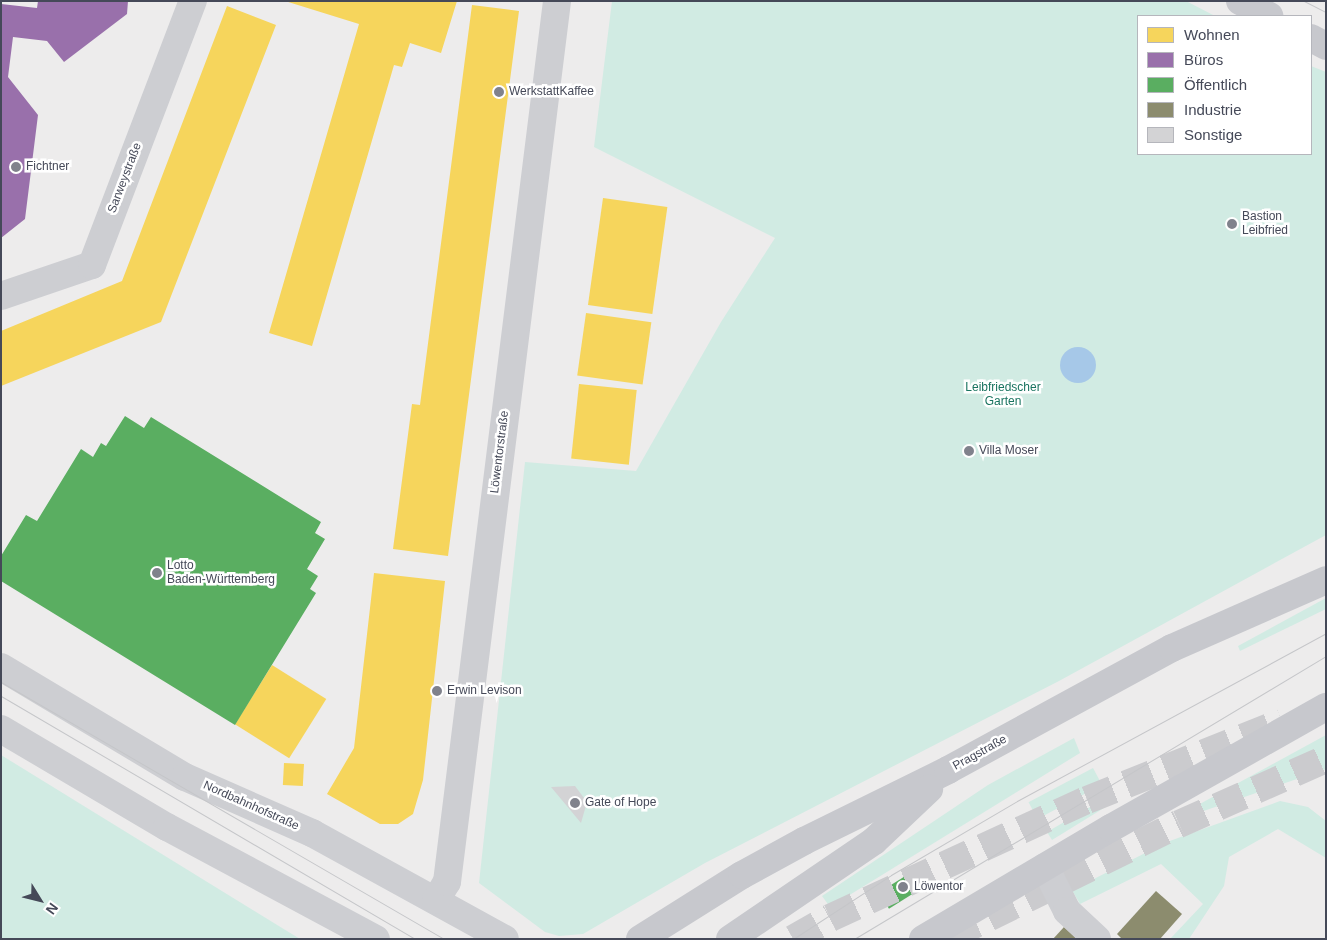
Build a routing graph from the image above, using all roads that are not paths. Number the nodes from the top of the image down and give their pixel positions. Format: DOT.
graph roads {
  1 [pos="193,1"];
  2 [pos="557,1"];
  3 [pos="1240,1"];
  4 [pos="1267,15"];
  5 [pos="1312,39"];
  6 [pos="1326,46"];
  7 [pos="1,296"];
  8 [pos="1326,580"];
  9 [pos="1,667"];
  10 [pos="1326,707"];
  11 [pos="1,729"];
  12 [pos="948,770"];
  13 [pos="1045,867"];
  14 [pos="436,900"];
  15 [pos="376,939"];
  16 [pos="504,939"];
  17 [pos="640,939"];
  18 [pos="730,939"];
  19 [pos="923,939"];
  20 [pos="1097,939"];
  1 -- 7 [label="street, Sarweystraße"];
  2 -- 14 [label="street, Löwentorstraße"];
  3 -- 4 [label="main road"];
  5 -- 6 [label="main road"];
  8 -- 12 [label="main road, Pragstraße"];
  9 -- 14 [label="street, Nordbahnhofstraße"];
  10 -- 13 [label="main road"];
  11 -- 15 [label="street"];
  12 -- 17 [label="main road, Pragstraße"];
  12 -- 18 [label="main road"];
  13 -- 19 [label="main road"];
  13 -- 20 [label="street"];
  14 -- 16 [label="street, Nordbahnhofstraße"];
}
